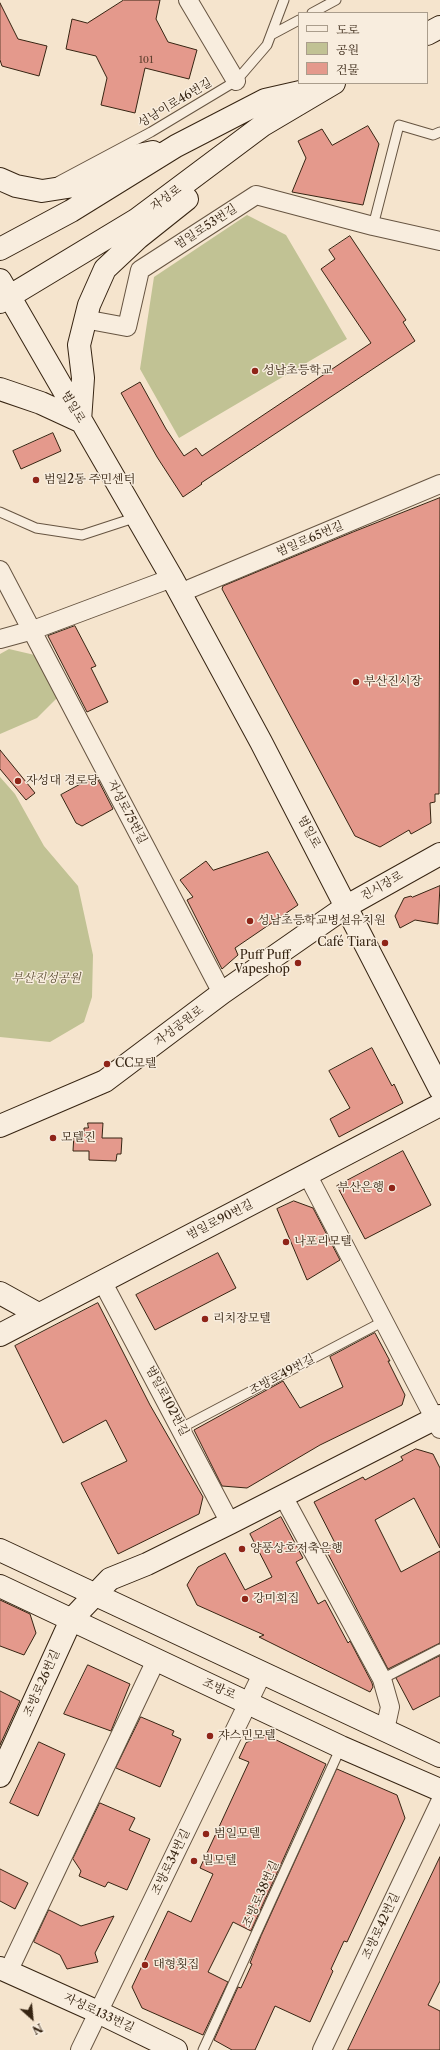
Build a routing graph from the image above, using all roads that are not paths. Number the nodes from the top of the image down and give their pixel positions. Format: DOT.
graph roads {
  1 [pos="188,0"];
  2 [pos="284,0"];
  3 [pos="336,0"];
  4 [pos="314,12"];
  5 [pos="298,21"];
  6 [pos="440,27"];
  7 [pos="428,33"];
  8 [pos="270,36"];
  9 [pos="236,81"];
  10 [pos="330,85"];
  11 [pos="264,125"];
  12 [pos="440,132"];
  13 [pos="176,146"];
  14 [pos="0,179"];
  15 [pos="42,191"];
  16 [pos="374,226"];
  17 [pos="440,241"];
  18 [pos="0,249"];
  19 [pos="3,293"];
  20 [pos="84,319"];
  21 [pos="0,389"];
  22 [pos="80,421"];
  23 [pos="440,484"];
  24 [pos="0,512"];
  25 [pos="137,517"];
  26 [pos="0,570"];
  27 [pos="176,585"];
  28 [pos="33,630"];
  29 [pos="0,639"];
  30 [pos="440,844"];
  31 [pos="440,854"];
  32 [pos="440,862"];
  33 [pos="416,866"];
  34 [pos="347,906"];
  35 [pos="222,993"];
  36 [pos="440,1089"];
  37 [pos="440,1105"];
  38 [pos="0,1126"];
  39 [pos="307,1174"];
  40 [pos="102,1281"];
  41 [pos="0,1294"];
  42 [pos="38,1314"];
  43 [pos="384,1321"];
  44 [pos="0,1335"];
  45 [pos="438,1421"];
  46 [pos="181,1428"];
  47 [pos="283,1496"];
  48 [pos="230,1523"];
  49 [pos="0,1550"];
  50 [pos="0,1586"];
  51 [pos="94,1594"];
  52 [pos="71,1620"];
  53 [pos="440,1649"];
  54 [pos="156,1660"];
  55 [pos="262,1674"];
  56 [pos="382,1679"];
  57 [pos="247,1702"];
  58 [pos="385,1730"];
  59 [pos="341,1748"];
  60 [pos="440,1756"];
  61 [pos="0,1776"];
  62 [pos="440,1790"];
  63 [pos="440,1802"];
  64 [pos="4,1970"];
  65 [pos="98,2012"];
  66 [pos="80,2050"];
  67 [pos="176,2050"];
  68 [pos="203,2050"];
  69 [pos="322,2050"];
  1 -- 9 [label="street"];
  2 -- 8 [label="lane, 성남이로46번길"];
  3 -- 4 [label="lane"];
  5 -- 8 [label="lane"];
  6 -- 7 [label="main road"];
  8 -- 9 [label="lane, 성남이로46번길"];
  9 -- 15 [label="lane, 성남이로46번길"];
  10 -- 11 [label="main road, 자성로"];
  10 -- 13 [label="main road, 자성로"];
  11 -- 19 [label="main road, 자성로"];
  11 -- 20 [label="main road"];
  12 -- 16 [label="lane"];
  13 -- 15 [label="main road"];
  13 -- 18 [label="main road, 자성로"];
  14 -- 15 [label="main road"];
  16 -- 17 [label="street, 범일로53번길"];
  16 -- 20 [label="street, 범일로53번길"];
  19 -- 22 [label="main road, 범일로"];
  20 -- 22 [label="main road"];
  21 -- 22 [label="main road"];
  22 -- 25 [label="main road, 범일로"];
  23 -- 27 [label="street, 범일로65번길"];
  24 -- 25 [label="lane"];
  25 -- 27 [label="main road, 범일로"];
  26 -- 28 [label="street, 자성로75번길"];
  27 -- 28 [label="street"];
  27 -- 34 [label="main road, 범일로"];
  28 -- 29 [label="street"];
  28 -- 35 [label="street, 자성로75번길"];
  30 -- 33 [label="main road"];
  31 -- 33 [label="main road"];
  32 -- 33 [label="main road"];
  33 -- 34 [label="main road, 진시장로"];
  34 -- 35 [label="main road, 자성공원로"];
  34 -- 36 [label="main road, 범일로"];
  35 -- 38 [label="main road, 자성공원로"];
  37 -- 39 [label="main road, 범일로90번길"];
  39 -- 40 [label="main road, 범일로90번길"];
  39 -- 43 [label="street"];
  40 -- 42 [label="main road, 범일로90번길"];
  40 -- 46 [label="street, 범일로102번길"];
  41 -- 42 [label="main road"];
  42 -- 44 [label="main road, 범일로90번길"];
  43 -- 45 [label="street"];
  43 -- 46 [label="lane, 조방로49번길"];
  45 -- 47 [label="main road"];
  46 -- 48 [label="street, 범일로102번길"];
  47 -- 48 [label="main road"];
  47 -- 56 [label="street"];
  48 -- 51 [label="main road"];
  49 -- 51 [label="main road"];
  50 -- 52 [label="main road, 조방로"];
  51 -- 52 [label="main road, 조방로26번길"];
  51 -- 55 [label="main road"];
  52 -- 54 [label="main road, 조방로"];
  52 -- 61 [label="main road, 조방로26번길"];
  53 -- 56 [label="lane"];
  54 -- 57 [label="main road, 조방로"];
  54 -- 64 [label="street"];
  55 -- 57 [label="street, 조방로34번길"];
  55 -- 58 [label="main road"];
  56 -- 58 [label="street"];
  57 -- 59 [label="main road, 조방로"];
  57 -- 65 [label="street, 조방로34번길"];
  58 -- 60 [label="main road"];
  59 -- 62 [label="main road, 조방로"];
  59 -- 68 [label="lane, 조방로38번길"];
  63 -- 69 [label="street, 조방로42번길"];
  64 -- 65 [label="main road, 자성로133번길"];
  65 -- 66 [label="street, 조방로34번길"];
  65 -- 67 [label="main road, 자성로133번길"];
}
